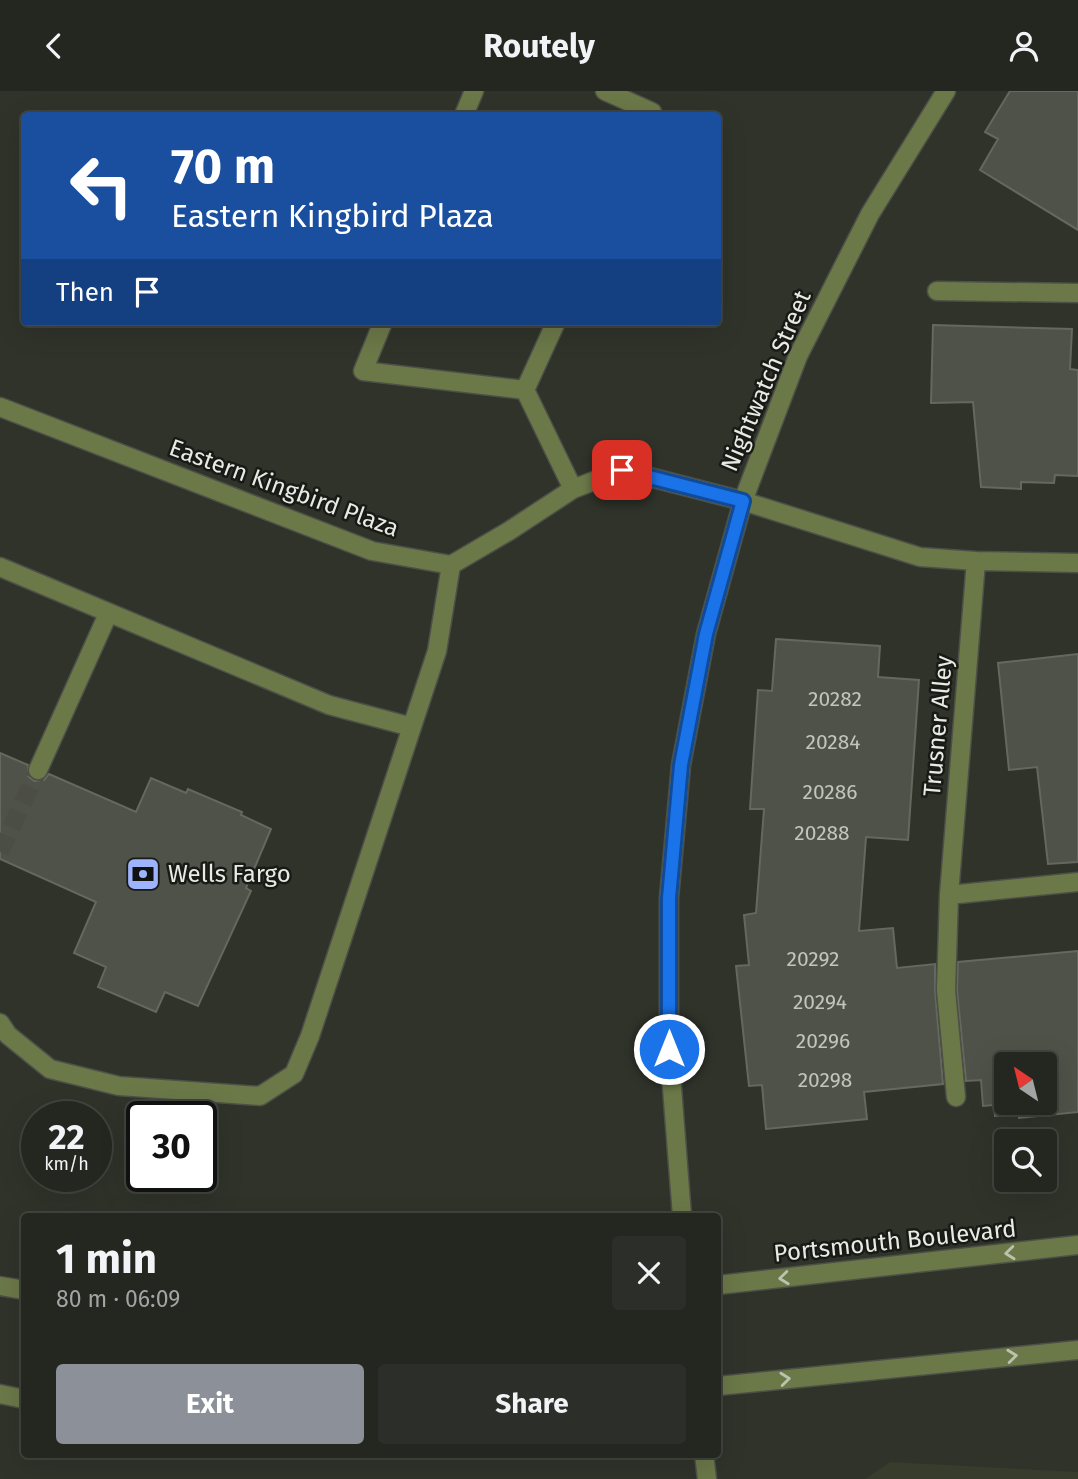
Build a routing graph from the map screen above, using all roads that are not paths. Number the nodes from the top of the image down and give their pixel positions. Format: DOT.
graph roads {
  1 [pos="474,91"];
  2 [pos="605,91"];
  3 [pos="946,91"];
  4 [pos="465,112"];
  5 [pos="652,112"];
  6 [pos="937,291"];
  7 [pos="1078,293"];
  8 [pos="381,326"];
  9 [pos="554,326"];
  10 [pos="524,390"];
  11 [pos="0,407"];
  12 [pos="573,489"];
  13 [pos="743,501"];
  14 [pos="976,561"];
  15 [pos="1078,563"];
  16 [pos="451,565"];
  17 [pos="0,566"];
  18 [pos="108,614"];
  19 [pos="412,727"];
  20 [pos="38,770"];
  21 [pos="1078,882"];
  22 [pos="949,895"];
  23 [pos="0,1023"];
  24 [pos="956,1097"];
  25 [pos="682,1213"];
  26 [pos="1078,1245"];
  27 [pos="721,1285"];
  28 [pos="0,1286"];
  29 [pos="21,1290"];
  30 [pos="1078,1350"];
  31 [pos="721,1386"];
  32 [pos="0,1394"];
  33 [pos="21,1398"];
  34 [pos="704,1458"];
  35 [pos="706,1479"];
  1 -- 4 [label="street"];
  2 -- 5 [label="street"];
  3 -- 13 [label="street, Nightwatch Street"];
  6 -- 7 [label="street"];
  8 -- 10 [label="street"];
  9 -- 10 [label="street"];
  10 -- 12 [label="street"];
  11 -- 16 [label="street, Eastern Kingbird Plaza"];
  12 -- 13 [label="street"];
  12 -- 16 [label="street"];
  13 -- 14 [label="street"];
  13 -- 25 [label="street, Nightwatch Street"];
  14 -- 15 [label="street"];
  14 -- 22 [label="street, Trusner Alley"];
  16 -- 19 [label="street"];
  17 -- 18 [label="street"];
  18 -- 19 [label="street"];
  18 -- 20 [label="street"];
  19 -- 23 [label="street"];
  21 -- 22 [label="street"];
  22 -- 24 [label="street, Trusner Alley"];
  26 -- 27 [label="street, Portsmouth Boulevard, one-way"];
  28 -- 29 [label="street"];
  31 -- 30 [label="street, one-way"];
  32 -- 33 [label="street"];
  34 -- 35 [label="street"];
}
